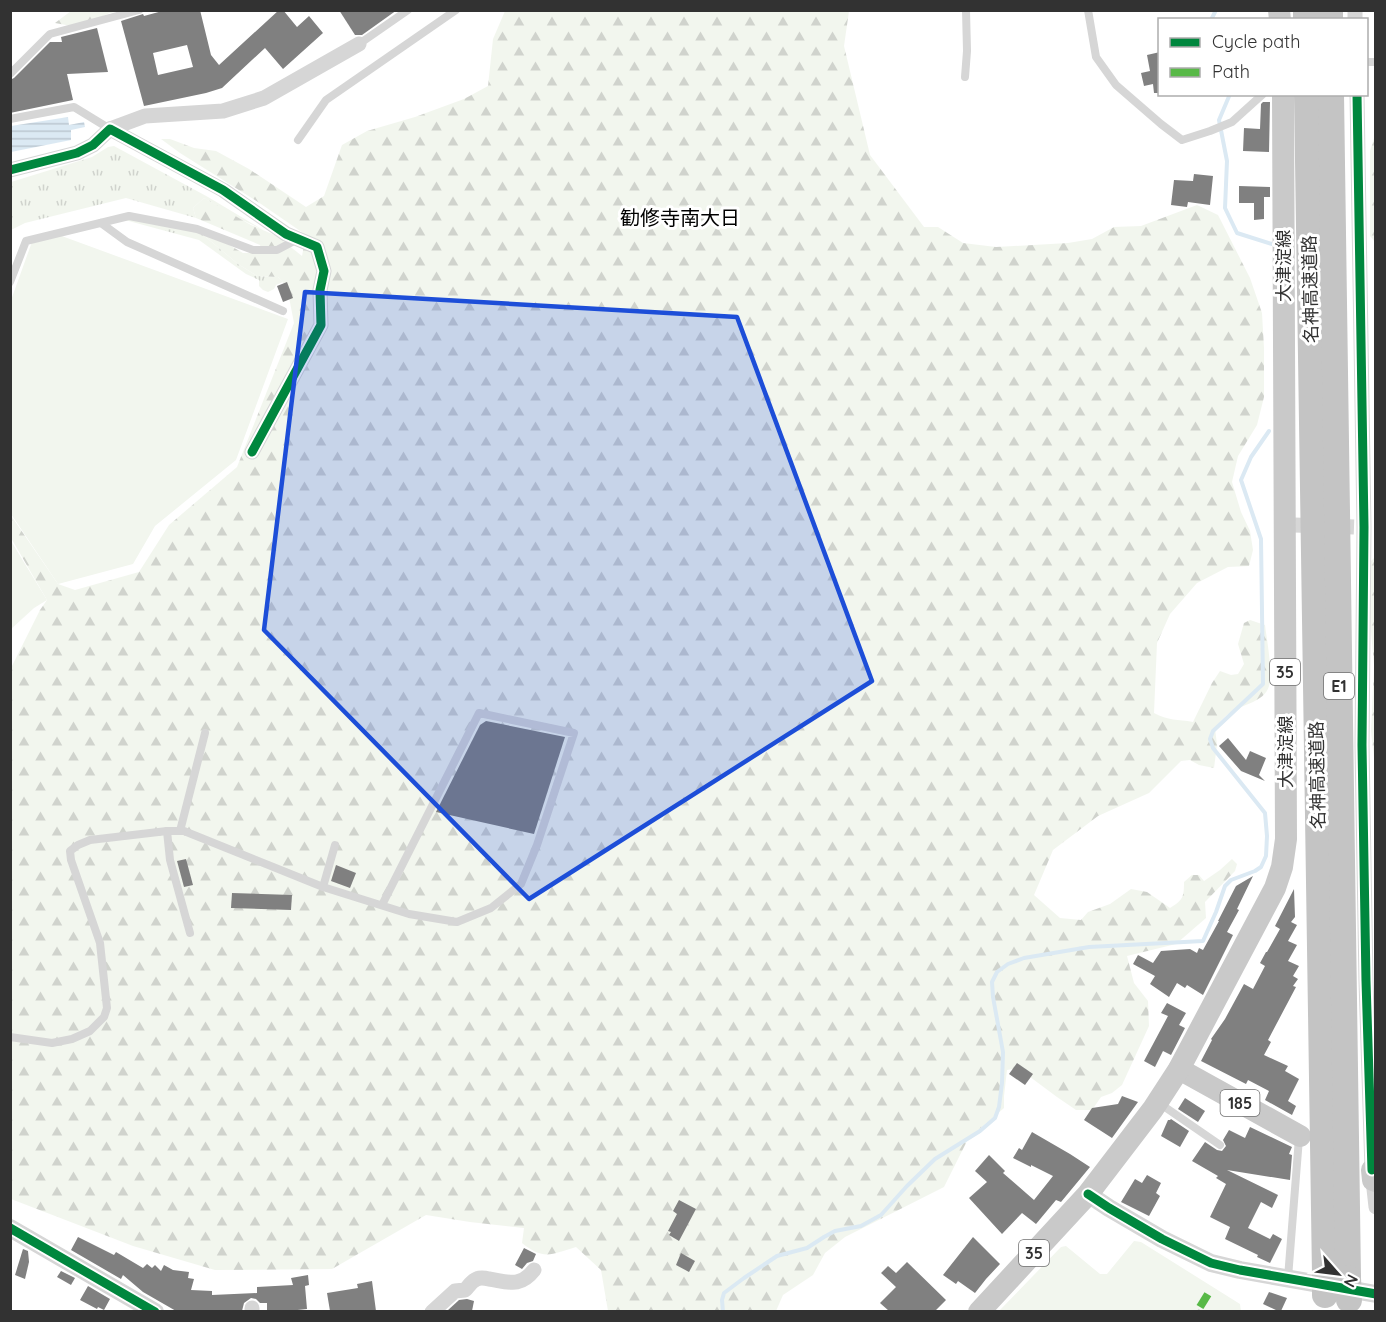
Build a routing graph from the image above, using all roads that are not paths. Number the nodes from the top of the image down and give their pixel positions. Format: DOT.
graph roads {
  1 [pos="139,10"];
  2 [pos="408,10"];
  3 [pos="456,10"];
  4 [pos="966,10"];
  5 [pos="1089,10"];
  6 [pos="359,44"];
  7 [pos="10,74"];
  8 [pos="965,77"];
  9 [pos="1261,96"];
  10 [pos="1283,96"];
  11 [pos="1307,96"];
  12 [pos="1331,96"];
  13 [pos="1357,96"];
  14 [pos="10,119"];
  15 [pos="110,129"];
  16 [pos="298,140"];
  17 [pos="10,170"];
  18 [pos="101,223"];
  19 [pos="297,239"];
  20 [pos="10,282"];
  21 [pos="283,311"];
  22 [pos="252,452"];
  23 [pos="1365,528"];
  24 [pos="205,734"];
  25 [pos="167,831"];
  26 [pos="180,831"];
  27 [pos="335,845"];
  28 [pos="322,887"];
  29 [pos="382,905"];
  30 [pos="190,933"];
  31 [pos="10,1037"];
  32 [pos="1179,1069"];
  33 [pos="1372,1078"];
  34 [pos="1158,1102"];
  35 [pos="1373,1129"];
  36 [pos="1300,1136"];
  37 [pos="1220,1145"];
  38 [pos="1374,1177"];
  39 [pos="1088,1194"];
  40 [pos="1376,1207"];
  41 [pos="10,1228"];
  42 [pos="534,1270"];
  43 [pos="1288,1278"];
  44 [pos="1376,1294"];
  45 [pos="1337,1295"];
  46 [pos="156,1311"];
  47 [pos="432,1311"];
  48 [pos="980,1311"];
  1 -- 7 [label="lane"];
  2 -- 6 [label="lane"];
  3 -- 16 [label="lane"];
  4 -- 8 [label="lane"];
  5 -- 9 [label="lane"];
  6 -- 15 [label="street"];
  10 -- 32 [label="main road, 大津淀線 / 35"];
  11 -- 45 [label="highway, 名神高速道路 / E1"];
  12 -- 45 [label="highway, 名神高速道路 / E1"];
  13 -- 23 [label="street"];
  14 -- 15 [label="lane"];
  15 -- 17 [label="street"];
  15 -- 19 [label="street"];
  18 -- 19 [label="lane"];
  18 -- 20 [label="lane"];
  18 -- 21 [label="lane"];
  19 -- 22 [label="street"];
  23 -- 33 [label="street"];
  24 -- 26 [label="lane"];
  25 -- 26 [label="lane"];
  25 -- 30 [label="lane"];
  25 -- 31 [label="lane"];
  26 -- 28 [label="lane"];
  27 -- 28 [label="lane"];
  28 -- 29 [label="lane"];
  29 -- 29 [label="lane"];
  32 -- 34 [label="main road, 大津淀線 / 35"];
  32 -- 36 [label="main road, 185"];
  33 -- 35 [label="street"];
  34 -- 37 [label="lane"];
  34 -- 39 [label="main road, 大津淀線 / 35"];
  35 -- 38 [label="street"];
  36 -- 43 [label="lane"];
  38 -- 40 [label="street"];
  39 -- 43 [label="street"];
  39 -- 48 [label="main road, 大津淀線 / 35"];
  41 -- 46 [label="street"];
  42 -- 47 [label="street"];
  43 -- 44 [label="street"];
}
